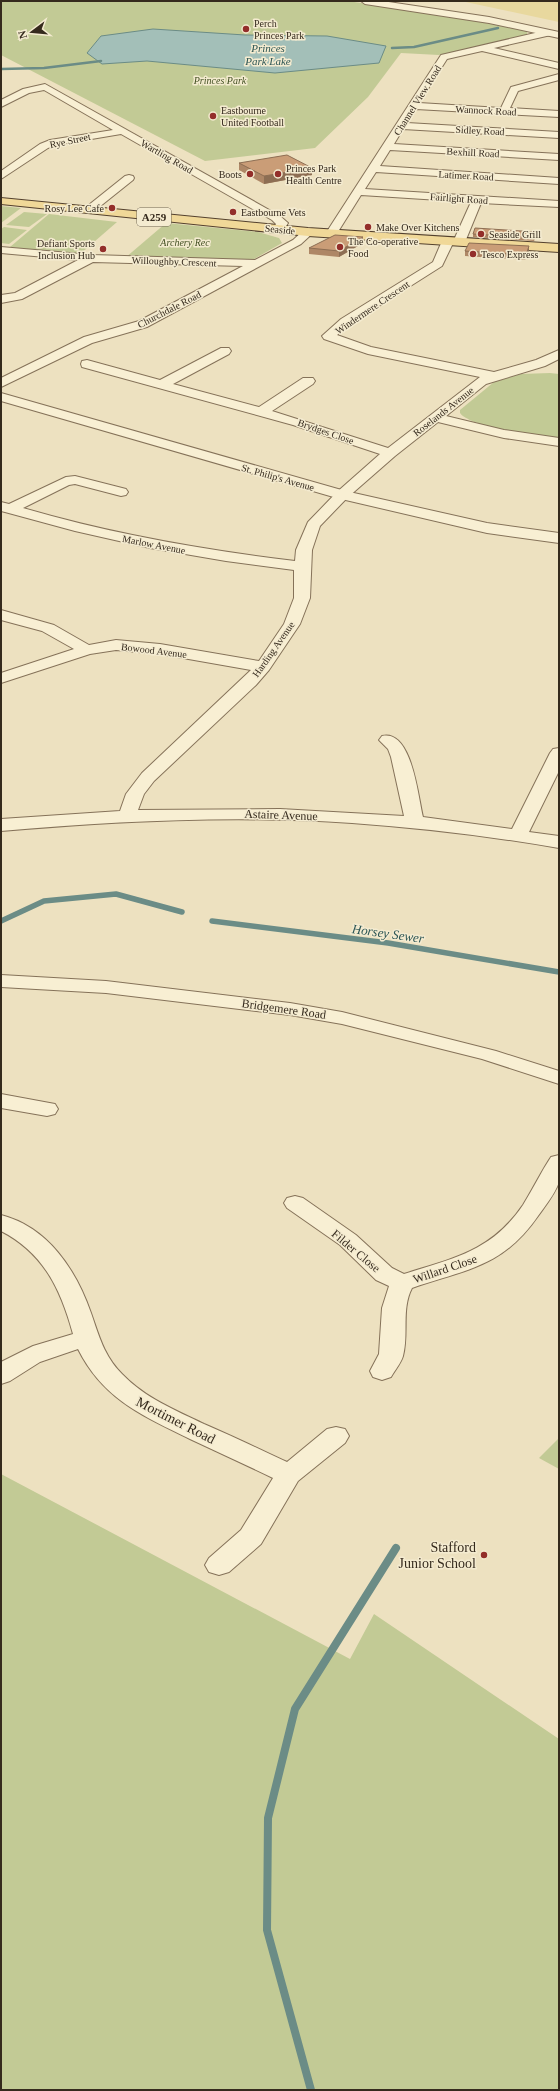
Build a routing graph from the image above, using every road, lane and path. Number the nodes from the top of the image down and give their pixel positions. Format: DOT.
graph roads {
  1 [pos="365,1"];
  2 [pos="548,33"];
  3 [pos="559,35"];
  4 [pos="480,48"];
  5 [pos="559,66"];
  6 [pos="559,77"];
  7 [pos="1,104"];
  8 [pos="414,106"];
  9 [pos="504,111"];
  10 [pos="559,114"];
  11 [pos="400,126"];
  12 [pos="123,131"];
  13 [pos="559,135"];
  14 [pos="387,147"];
  15 [pos="559,157"];
  16 [pos="373,169"];
  17 [pos="1,176"];
  18 [pos="129,178"];
  19 [pos="559,180"];
  20 [pos="359,192"];
  21 [pos="477,200"];
  22 [pos="1,201"];
  23 [pos="559,204"];
  24 [pos="89,210"];
  25 [pos="279,229"];
  26 [pos="308,232"];
  27 [pos="332,233"];
  28 [pos="453,242"];
  29 [pos="559,248"];
  30 [pos="1,250"];
  31 [pos="92,258"];
  32 [pos="214,262"];
  33 [pos="256,263"];
  34 [pos="234,274"];
  35 [pos="1,299"];
  36 [pos="225,351"];
  37 [pos="559,354"];
  38 [pos="87,364"];
  39 [pos="537,365"];
  40 [pos="559,369"];
  41 [pos="494,376"];
  42 [pos="308,381"];
  43 [pos="1,382"];
  44 [pos="160,385"];
  45 [pos="1,397"];
  46 [pos="261,412"];
  47 [pos="435,417"];
  48 [pos="559,442"];
  49 [pos="390,453"];
  50 [pos="121,492"];
  51 [pos="342,495"];
  52 [pos="5,508"];
  53 [pos="559,538"];
  54 [pos="302,566"];
  55 [pos="1,615"];
  56 [pos="87,650"];
  57 [pos="263,667"];
  58 [pos="1,678"];
  59 [pos="388,740"];
  60 [pos="559,753"];
  61 [pos="128,815"];
  62 [pos="415,823"];
  63 [pos="1,825"];
  64 [pos="519,834"];
  65 [pos="559,842"];
  66 [pos="1,981"];
  67 [pos="559,1078"];
  68 [pos="1,1101"];
  69 [pos="47,1109"];
  70 [pos="559,1162"];
  71 [pos="295,1203"];
  72 [pos="1,1222"];
  73 [pos="403,1283"];
  74 [pos="86,1339"];
  75 [pos="382,1371"];
  76 [pos="1,1375"];
  77 [pos="336,1436"];
  78 [pos="289,1474"];
  79 [pos="218,1565"];
  1 -- 2 [label="street"];
  2 -- 3 [label="street"];
  2 -- 4 [label="street, Channel View Road"];
  4 -- 5 [label="street"];
  4 -- 8 [label="street, Channel View Road"];
  6 -- 9 [label="street"];
  7 -- 12 [label="street, Wartling Road"];
  8 -- 9 [label="street, Wannock Road"];
  8 -- 11 [label="street, Channel View Road"];
  9 -- 10 [label="street, Wannock Road"];
  11 -- 13 [label="street, Sidley Road"];
  11 -- 14 [label="street, Channel View Road"];
  12 -- 17 [label="street, Rye Street"];
  12 -- 25 [label="street, Wartling Road"];
  14 -- 15 [label="street, Bexhill Road"];
  14 -- 16 [label="street, Channel View Road"];
  16 -- 19 [label="street, Latimer Road"];
  16 -- 20 [label="street, Channel View Road"];
  18 -- 24 [label="street"];
  20 -- 21 [label="street, Fairlight Road"];
  20 -- 27 [label="street, Channel View Road"];
  21 -- 23 [label="street, Fairlight Road"];
  21 -- 28 [label="street"];
  22 -- 24 [label="main road, Seaside / A259"];
  24 -- 25 [label="main road, Seaside / A259"];
  25 -- 26 [label="main road, Seaside / A259"];
  26 -- 27 [label="main road, Seaside / A259"];
  26 -- 33 [label="street, Churchdale Road"];
  27 -- 28 [label="main road, Seaside / A259"];
  28 -- 29 [label="main road, Seaside / A259"];
  28 -- 41 [label="street, Windermere Crescent"];
  30 -- 31 [label="street, Willoughby Crescent"];
  31 -- 32 [label="street, Willoughby Crescent"];
  31 -- 35 [label="street, Willoughby Crescent"];
  32 -- 33 [label="street, Willoughby Crescent"];
  32 -- 34 [label="street"];
  33 -- 34 [label="street, Churchdale Road"];
  34 -- 43 [label="street, Churchdale Road"];
  36 -- 44 [label="street"];
  37 -- 39 [label="street, Roselands Avenue"];
  38 -- 44 [label="street, Brydges Close"];
  39 -- 40 [label="street"];
  39 -- 41 [label="street, Roselands Avenue"];
  41 -- 47 [label="street, Roselands Avenue"];
  42 -- 46 [label="street"];
  44 -- 46 [label="street, Brydges Close"];
  45 -- 51 [label="street, St. Philip's Avenue"];
  46 -- 49 [label="street, Brydges Close"];
  47 -- 48 [label="street"];
  47 -- 49 [label="street, Roselands Avenue"];
  49 -- 51 [label="street, Roselands Avenue"];
  50 -- 52 [label="street, Marlow Avenue"];
  51 -- 53 [label="street, St. Philip's Avenue"];
  51 -- 54 [label="street, Harding Avenue"];
  52 -- 54 [label="street, Marlow Avenue"];
  54 -- 57 [label="street, Harding Avenue"];
  55 -- 56 [label="street"];
  56 -- 57 [label="street, Bowood Avenue"];
  56 -- 58 [label="street, Bowood Avenue"];
  57 -- 61 [label="street, Harding Avenue"];
  59 -- 62 [label="street"];
  60 -- 64 [label="street"];
  61 -- 62 [label="street, Astaire Avenue"];
  61 -- 63 [label="street, Astaire Avenue"];
  62 -- 64 [label="street, Astaire Avenue"];
  64 -- 65 [label="street, Astaire Avenue"];
  66 -- 67 [label="street, Bridgemere Road"];
  68 -- 69 [label="street"];
  70 -- 73 [label="street, Willard Close"];
  71 -- 73 [label="street, Filder Close"];
  72 -- 74 [label="street, Mortimer Road"];
  73 -- 75 [label="street"];
  74 -- 76 [label="street"];
  74 -- 78 [label="street, Mortimer Road"];
  77 -- 78 [label="street"];
  78 -- 79 [label="street"];
}
